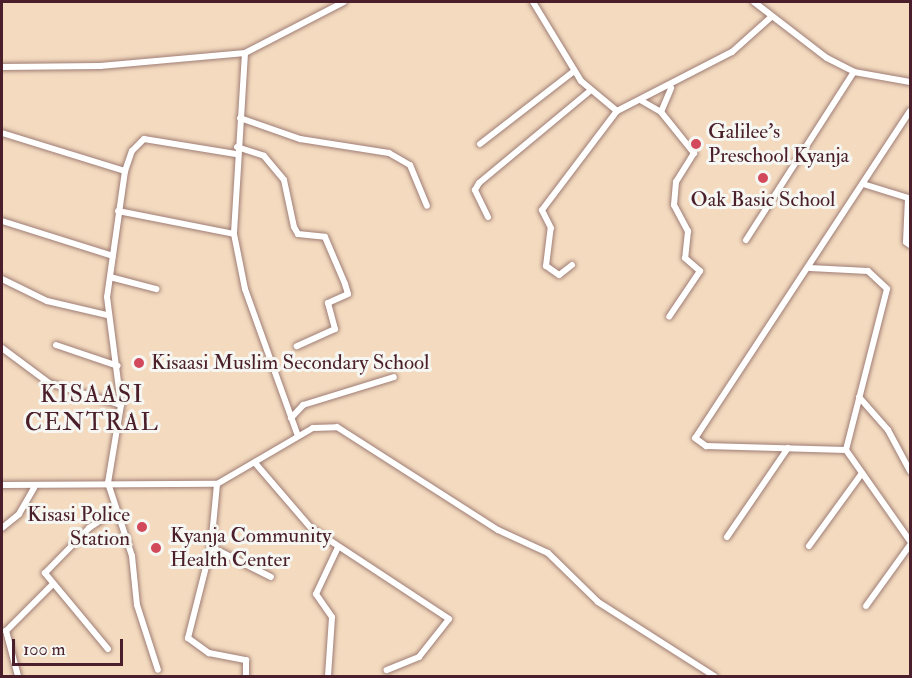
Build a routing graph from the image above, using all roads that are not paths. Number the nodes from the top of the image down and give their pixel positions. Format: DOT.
graph roads {
  1 [pos="344,2"];
  2 [pos="533,2"];
  3 [pos="757,3"];
  4 [pos="770,18"];
  5 [pos="245,53"];
  6 [pos="2,67"];
  7 [pos="574,71"];
  8 [pos="854,72"];
  9 [pos="910,82"];
  10 [pos="671,88"];
  11 [pos="591,92"];
  12 [pos="642,101"];
  13 [pos="617,111"];
  14 [pos="910,111"];
  15 [pos="661,112"];
  16 [pos="240,118"];
  17 [pos="2,133"];
  18 [pos="480,144"];
  19 [pos="237,151"];
  20 [pos="125,171"];
  21 [pos="863,184"];
  22 [pos="427,206"];
  23 [pos="118,211"];
  24 [pos="488,217"];
  25 [pos="2,221"];
  26 [pos="234,234"];
  27 [pos="746,240"];
  28 [pos="910,245"];
  29 [pos="113,256"];
  30 [pos="572,265"];
  31 [pos="810,268"];
  32 [pos="110,277"];
  33 [pos="2,279"];
  34 [pos="156,289"];
  35 [pos="107,315"];
  36 [pos="669,317"];
  37 [pos="56,345"];
  38 [pos="297,346"];
  39 [pos="2,348"];
  40 [pos="118,366"];
  41 [pos="394,377"];
  42 [pos="859,397"];
  43 [pos="121,405"];
  44 [pos="291,418"];
  45 [pos="298,436"];
  46 [pos="788,448"];
  47 [pos="846,450"];
  48 [pos="256,464"];
  49 [pos="910,471"];
  50 [pos="862,473"];
  51 [pos="108,483"];
  52 [pos="2,484"];
  53 [pos="217,484"];
  54 [pos="34,488"];
  55 [pos="116,510"];
  56 [pos="2,528"];
  57 [pos="727,537"];
  58 [pos="910,543"];
  59 [pos="809,546"];
  60 [pos="211,547"];
  61 [pos="338,547"];
  62 [pos="271,577"];
  63 [pos="51,586"];
  64 [pos="866,606"];
  65 [pos="108,649"];
  66 [pos="158,670"];
  67 [pos="387,670"];
  68 [pos="18,676"];
  69 [pos="246,676"];
  70 [pos="328,676"];
  71 [pos="714,676"];
  1 -- 5 [label="street"];
  2 -- 7 [label="street"];
  3 -- 4 [label="street"];
  4 -- 8 [label="street"];
  4 -- 10 [label="street"];
  5 -- 6 [label="street"];
  5 -- 16 [label="street"];
  7 -- 11 [label="street"];
  7 -- 18 [label="street"];
  8 -- 9 [label="street"];
  8 -- 27 [label="street"];
  10 -- 12 [label="street"];
  10 -- 15 [label="street"];
  11 -- 13 [label="street"];
  11 -- 24 [label="street"];
  12 -- 13 [label="street"];
  12 -- 15 [label="street"];
  13 -- 30 [label="street"];
  14 -- 21 [label="street"];
  15 -- 36 [label="street"];
  16 -- 19 [label="street"];
  16 -- 22 [label="street"];
  17 -- 20 [label="street"];
  19 -- 20 [label="street"];
  19 -- 26 [label="street"];
  19 -- 38 [label="street"];
  20 -- 23 [label="street"];
  21 -- 28 [label="street"];
  21 -- 31 [label="street"];
  23 -- 26 [label="street"];
  23 -- 29 [label="street"];
  25 -- 29 [label="street"];
  26 -- 44 [label="street"];
  29 -- 32 [label="street"];
  31 -- 42 [label="street"];
  31 -- 46 [label="street"];
  32 -- 34 [label="street"];
  32 -- 35 [label="street"];
  33 -- 35 [label="street"];
  35 -- 40 [label="street"];
  37 -- 40 [label="street"];
  39 -- 43 [label="street"];
  40 -- 43 [label="street"];
  41 -- 44 [label="street"];
  42 -- 47 [label="street"];
  42 -- 49 [label="street"];
  43 -- 51 [label="street"];
  44 -- 45 [label="street"];
  45 -- 48 [label="street"];
  45 -- 71 [label="street"];
  46 -- 47 [label="street"];
  46 -- 57 [label="street"];
  47 -- 50 [label="street"];
  48 -- 53 [label="street"];
  48 -- 61 [label="street"];
  50 -- 58 [label="street"];
  50 -- 59 [label="street"];
  51 -- 53 [label="street"];
  51 -- 54 [label="street"];
  51 -- 55 [label="street"];
  52 -- 54 [label="street"];
  53 -- 60 [label="street"];
  54 -- 56 [label="street"];
  55 -- 63 [label="street"];
  55 -- 66 [label="street"];
  58 -- 64 [label="street"];
  60 -- 62 [label="street"];
  60 -- 69 [label="street"];
  61 -- 67 [label="street"];
  61 -- 70 [label="street"];
  63 -- 65 [label="street"];
  63 -- 68 [label="street"];
}
